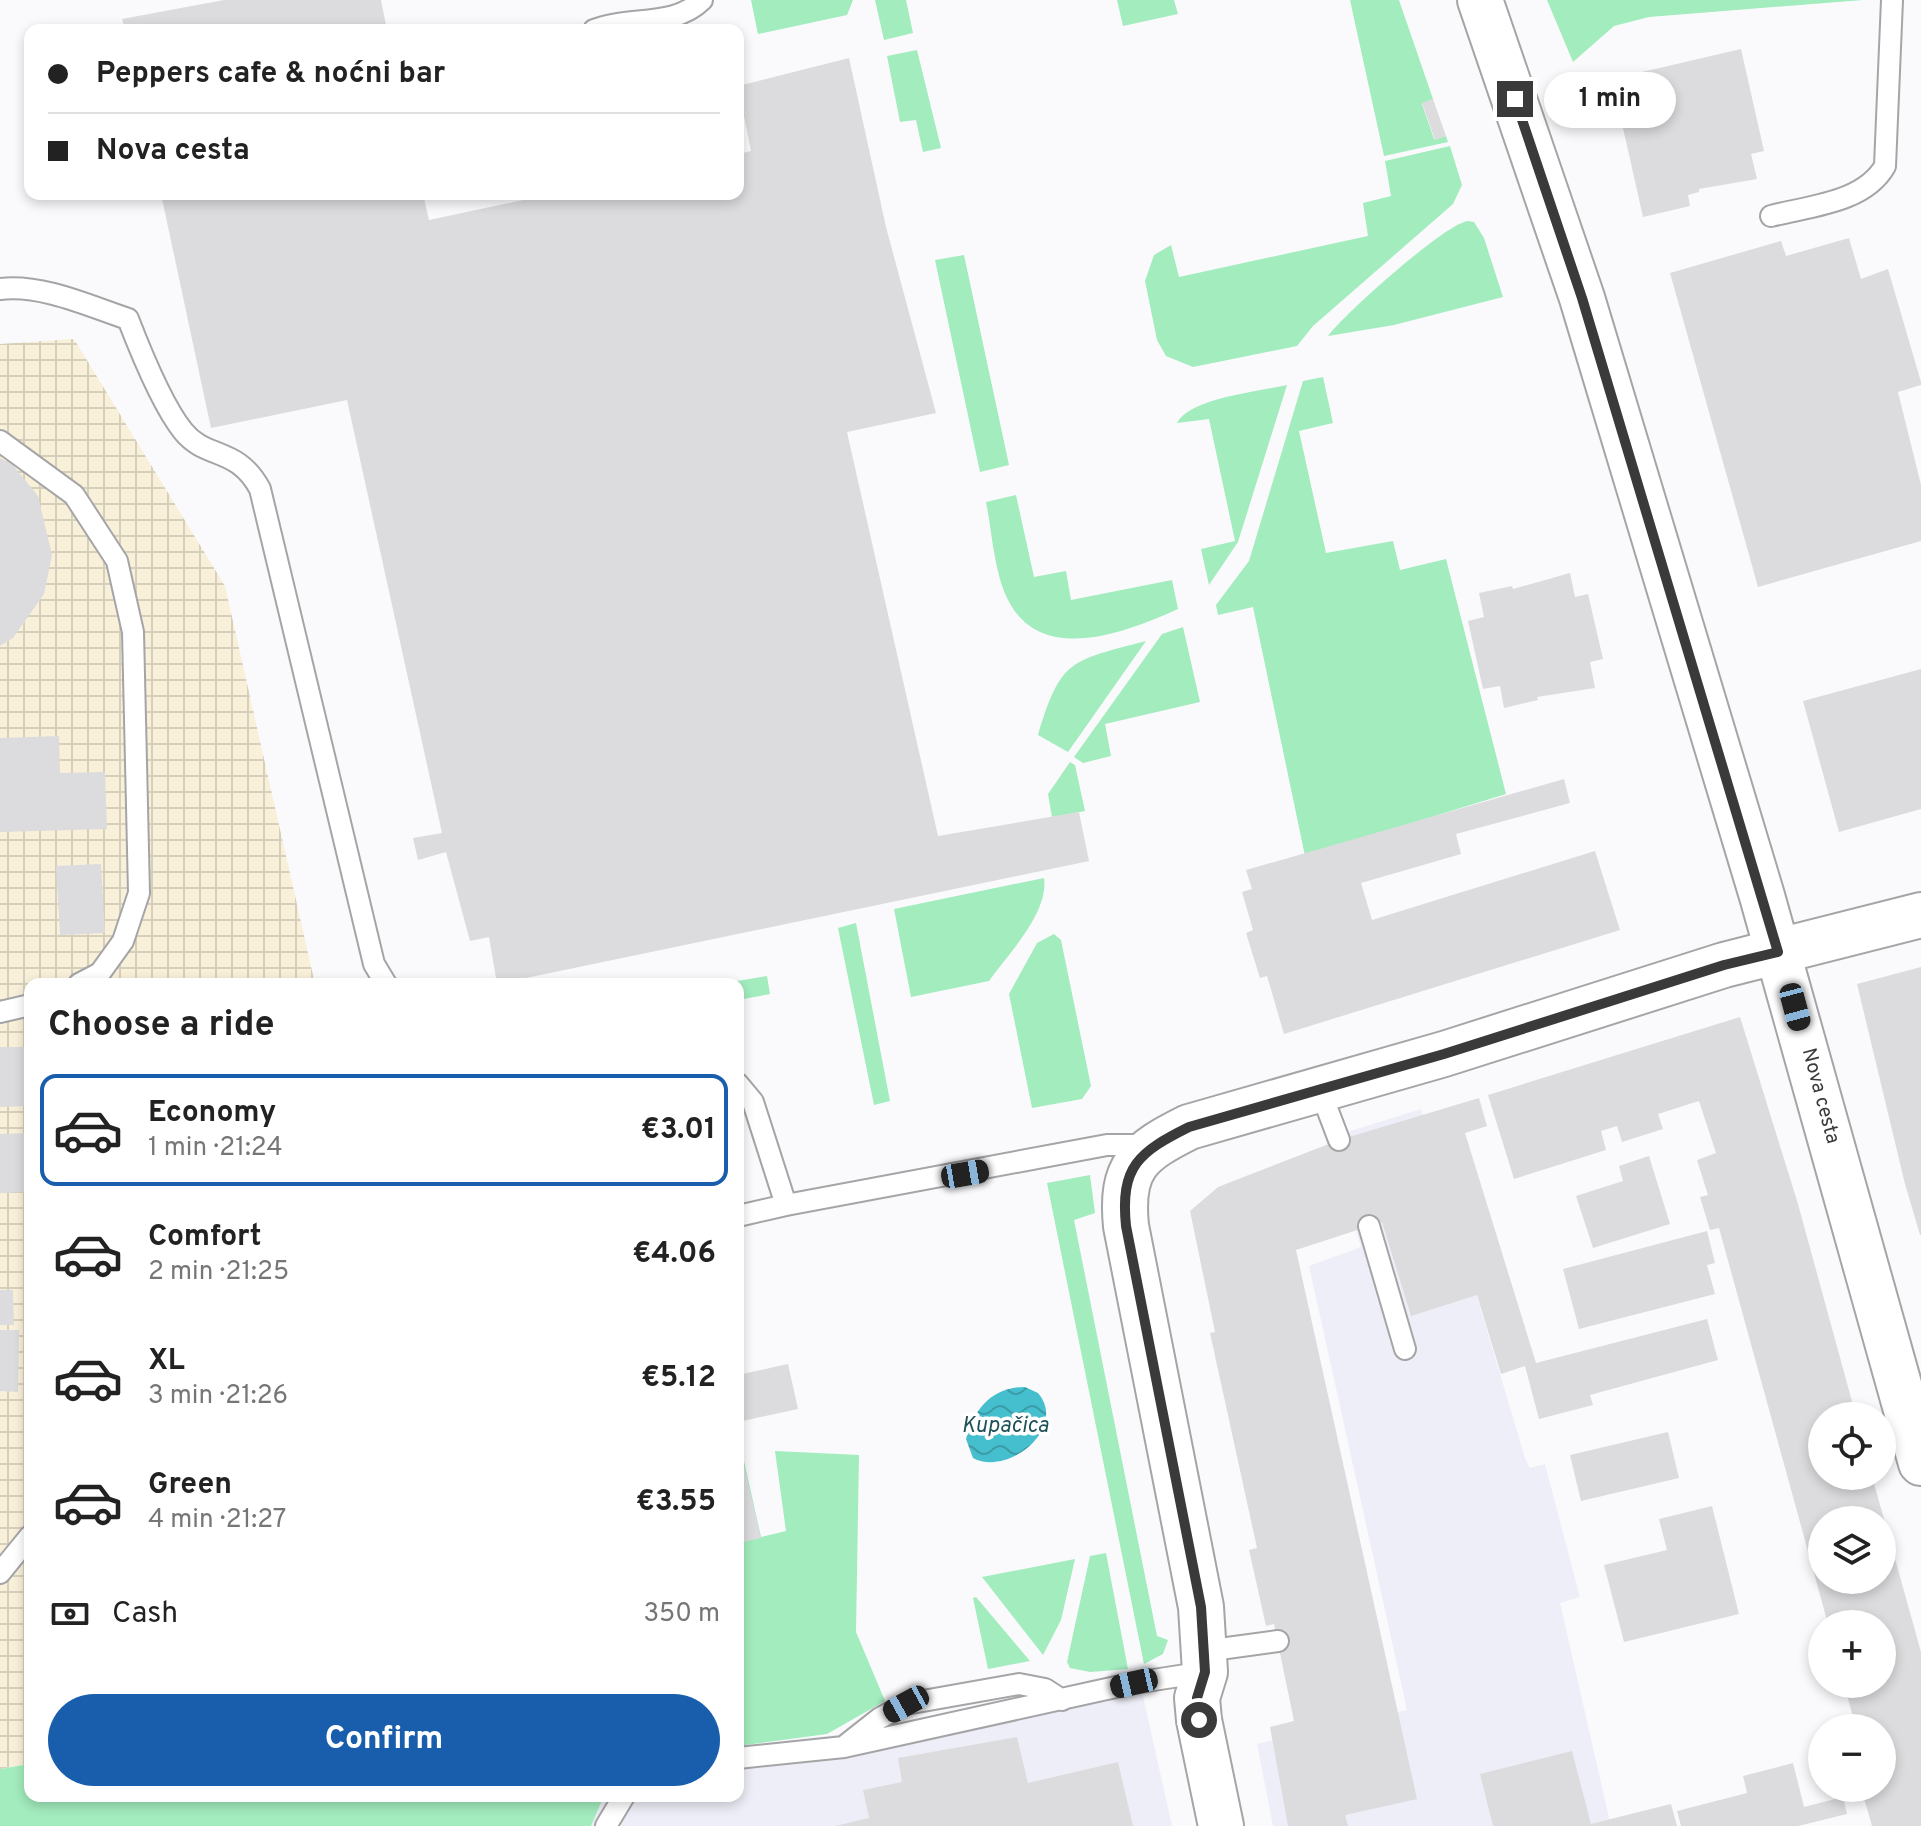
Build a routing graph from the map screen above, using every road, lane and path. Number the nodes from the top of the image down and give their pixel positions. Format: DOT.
graph roads {
  1 [pos="702,0"];
  2 [pos="1480,0"];
  3 [pos="1892,0"];
  4 [pos="631,24"];
  5 [pos="1771,216"];
  6 [pos="0,289"];
  7 [pos="0,441"];
  8 [pos="1921,915"];
  9 [pos="1778,952"];
  10 [pos="90,978"];
  11 [pos="382,978"];
  12 [pos="24,1006"];
  13 [pos="0,1012"];
  14 [pos="1320,1090"];
  15 [pos="744,1091"];
  16 [pos="1339,1140"];
  17 [pos="1153,1145"];
  18 [pos="786,1205"];
  19 [pos="744,1215"];
  20 [pos="1369,1226"];
  21 [pos="1405,1349"];
  22 [pos="1921,1463"];
  23 [pos="24,1543"];
  24 [pos="0,1573"];
  25 [pos="1278,1641"];
  26 [pos="1205,1661"];
  27 [pos="1062,1700"];
  28 [pos="844,1747"];
  29 [pos="744,1757"];
  30 [pos="620,1802"];
  31 [pos="606,1826"];
  32 [pos="1221,1826"];
  1 -- 4 [label="lane"];
  2 -- 9 [label="street, Nova cesta"];
  3 -- 5 [label="lane"];
  6 -- 11 [label="lane"];
  7 -- 10 [label="lane"];
  8 -- 9 [label="street"];
  9 -- 14 [label="street"];
  9 -- 22 [label="street, Nova cesta"];
  12 -- 13 [label="lane"];
  14 -- 16 [label="lane"];
  14 -- 17 [label="street"];
  15 -- 18 [label="lane"];
  17 -- 18 [label="lane"];
  17 -- 26 [label="street"];
  18 -- 19 [label="lane"];
  20 -- 21 [label="lane"];
  23 -- 24 [label="lane"];
  25 -- 26 [label="lane"];
  26 -- 27 [label="lane"];
  26 -- 32 [label="street"];
  27 -- 28 [label="lane"];
  27 -- 28 [label="lane"];
  28 -- 29 [label="lane"];
  30 -- 31 [label="lane"];
}
